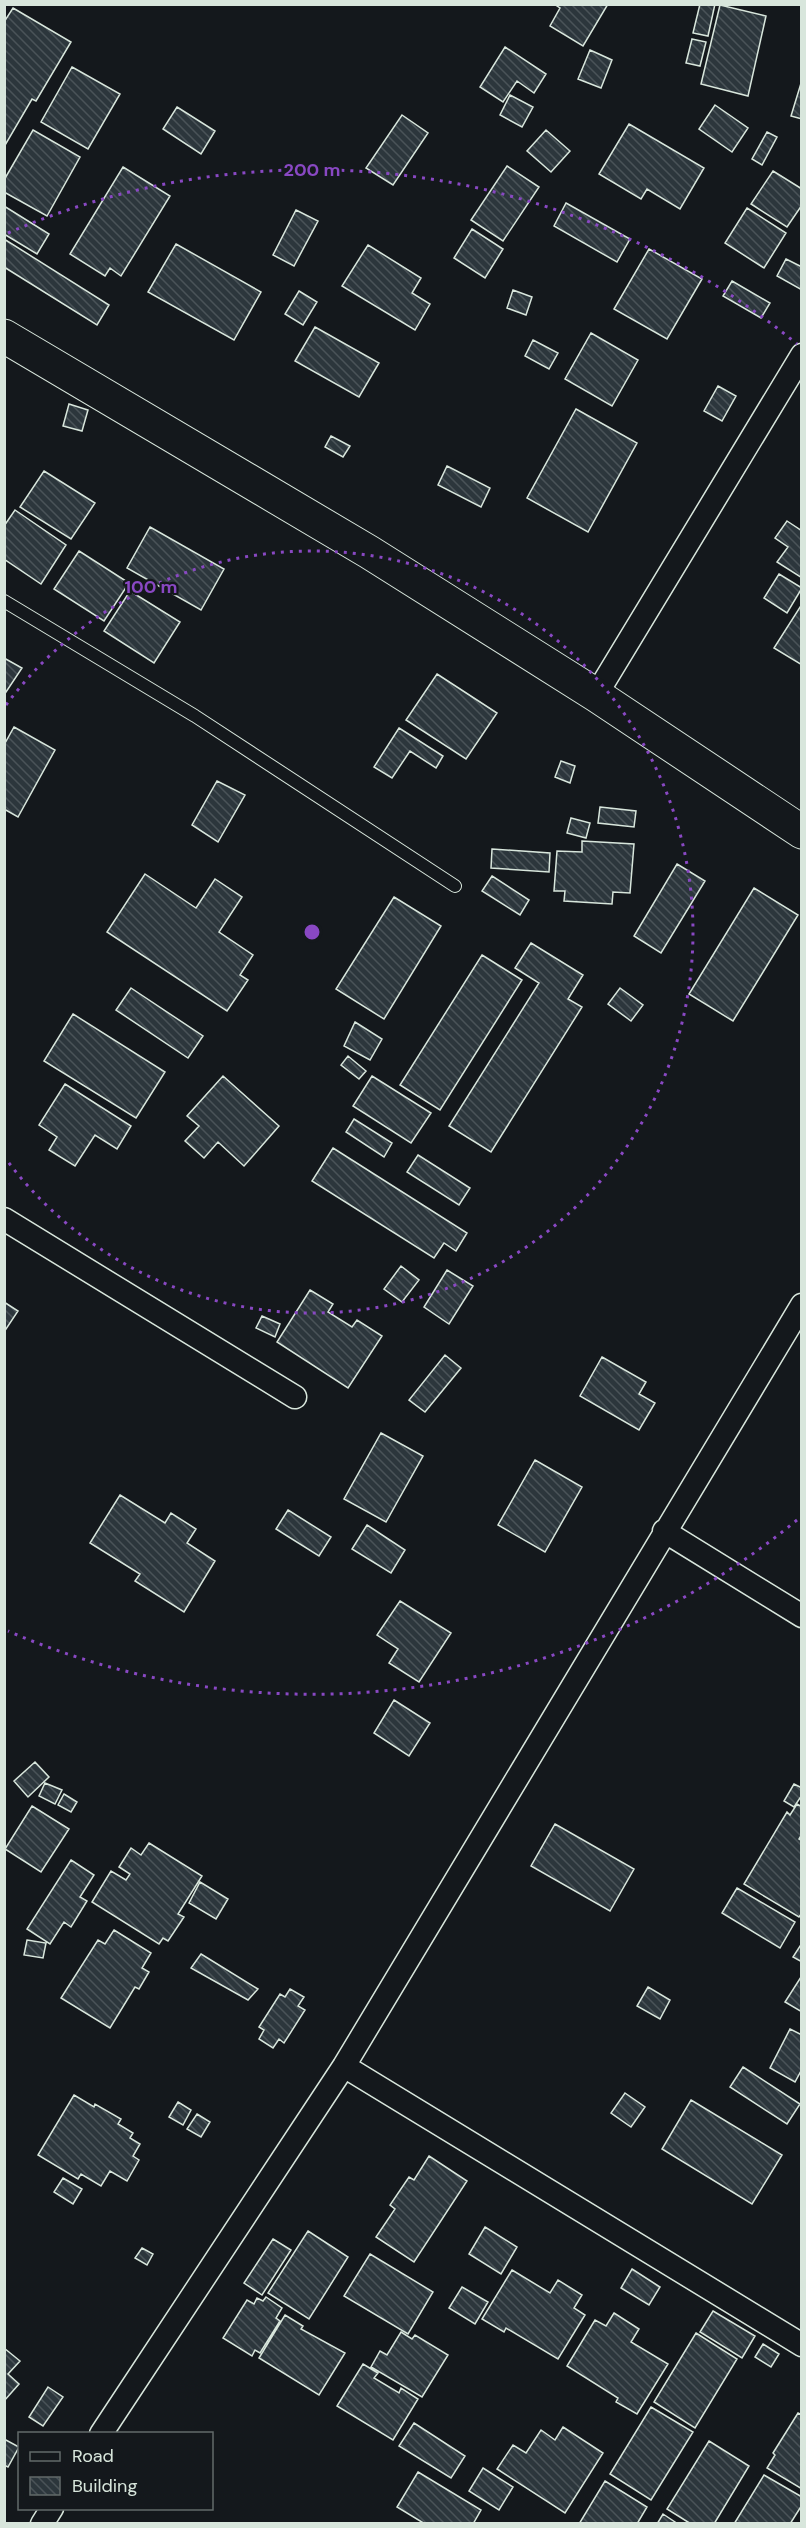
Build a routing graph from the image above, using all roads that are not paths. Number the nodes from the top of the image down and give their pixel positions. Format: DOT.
graph roads {
  1 [pos="4,336"];
  2 [pos="801,355"];
  3 [pos="4,601"];
  4 [pos="596,695"];
  5 [pos="801,832"];
  6 [pos="455,886"];
  7 [pos="4,1219"];
  8 [pos="801,1305"];
  9 [pos="295,1397"];
  10 [pos="664,1531"];
  11 [pos="801,1616"];
  12 [pos="344,2066"];
  13 [pos="801,2345"];
  14 [pos="102,2432"];
  15 [pos="51,2510"];
  16 [pos="42,2523"];
  1 -- 4 [label="street"];
  2 -- 4 [label="street"];
  3 -- 6 [label="lane"];
  4 -- 5 [label="street"];
  7 -- 9 [label="street"];
  8 -- 10 [label="street"];
  10 -- 11 [label="street"];
  10 -- 12 [label="street"];
  12 -- 13 [label="street"];
  12 -- 14 [label="street"];
  15 -- 16 [label="street"];
}
